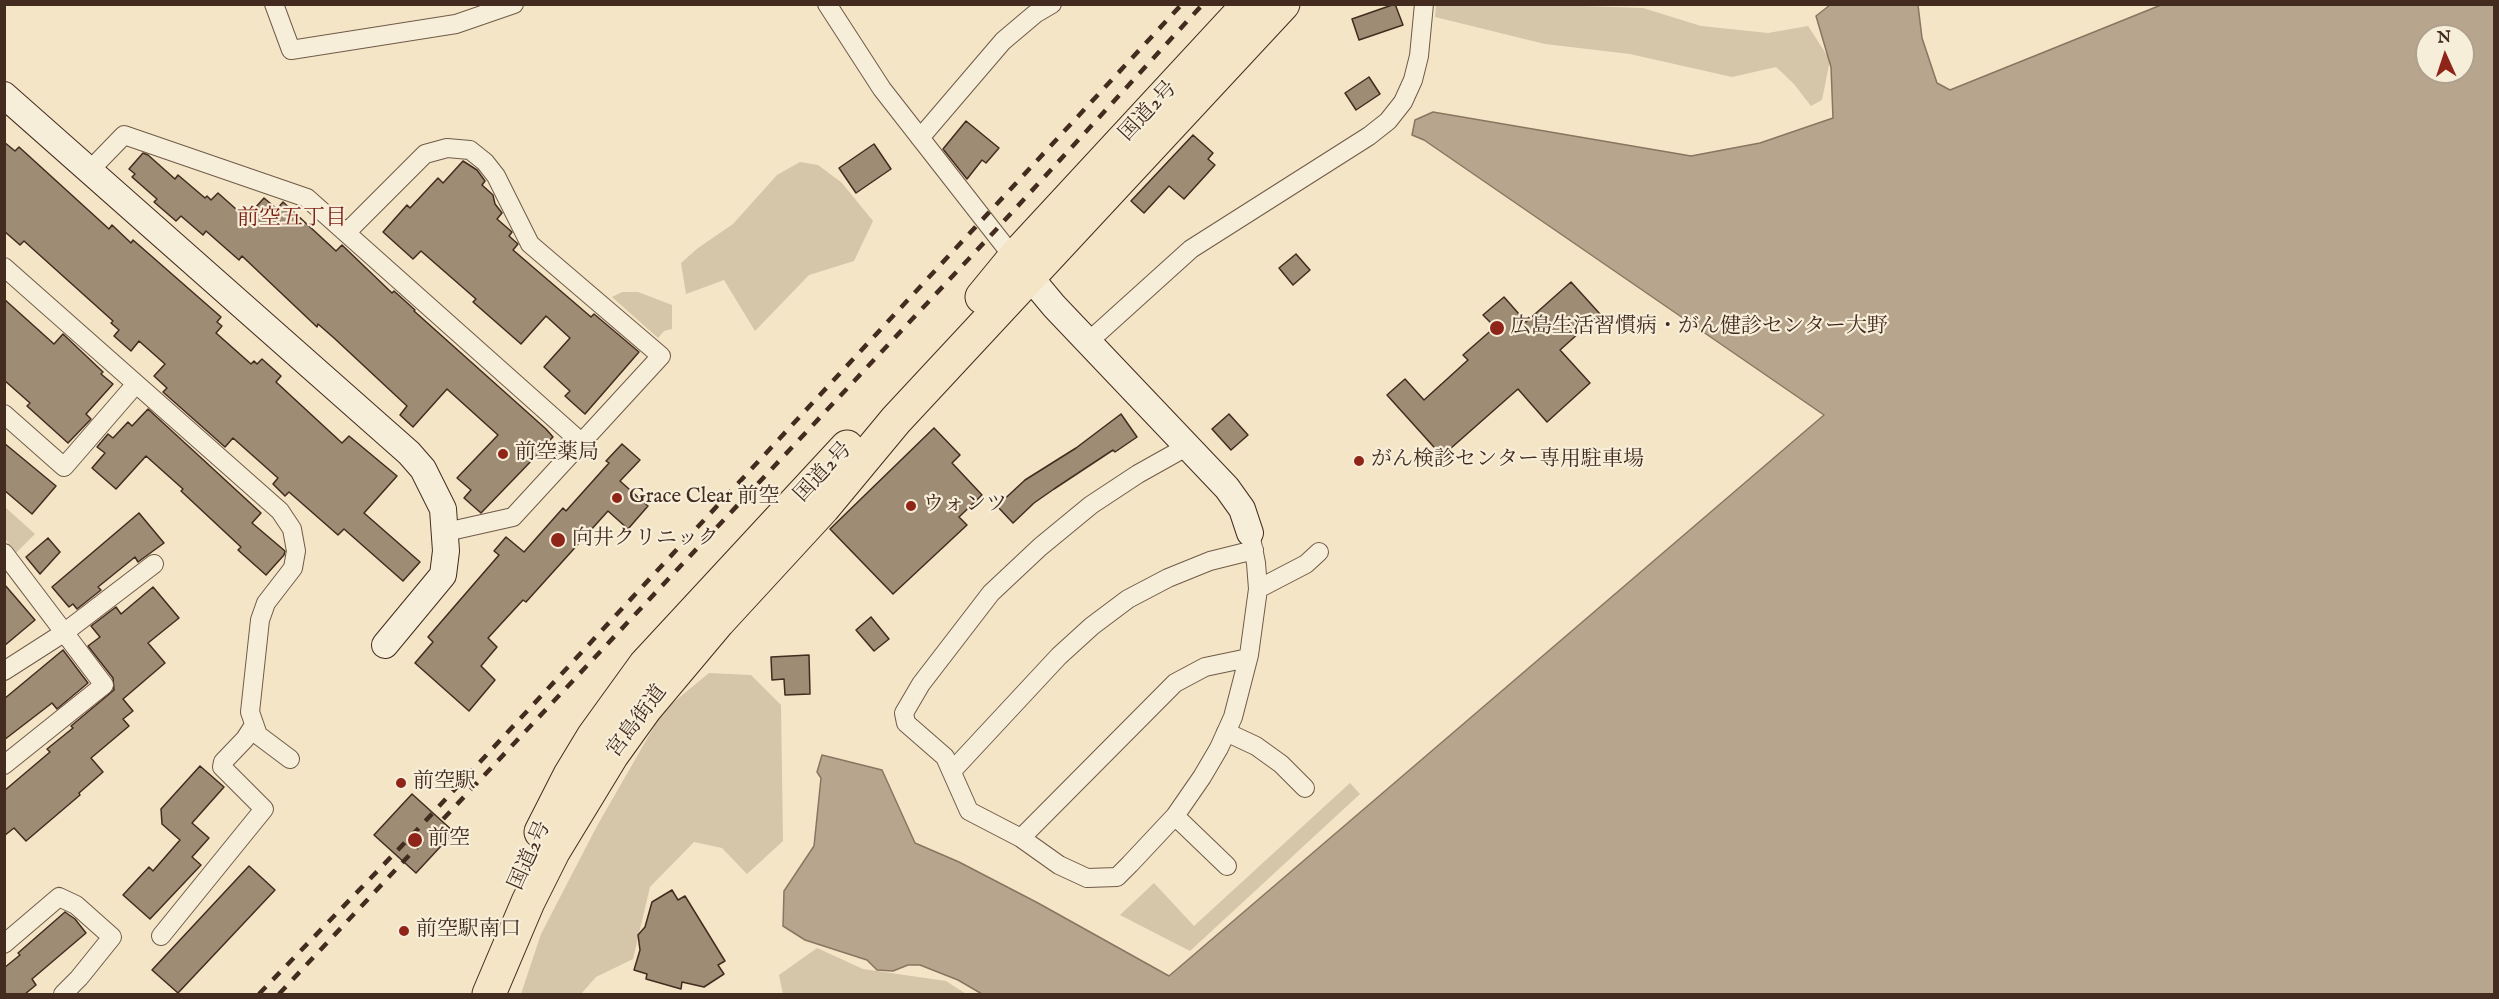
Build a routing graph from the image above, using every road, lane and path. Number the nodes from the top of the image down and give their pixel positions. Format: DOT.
graph roads {
  1 [pos="274,4"];
  2 [pos="514,4"];
  3 [pos="827,4"];
  4 [pos="1053,4"];
  5 [pos="1249,4"];
  6 [pos="1283,4"];
  7 [pos="1424,4"];
  8 [pos="1034,9"];
  9 [pos="4,95"];
  10 [pos="920,138"];
  11 [pos="91,170"];
  12 [pos="346,232"];
  13 [pos="4,267"];
  14 [pos="1021,267"];
  15 [pos="1088,342"];
  16 [pos="135,385"];
  17 [pos="4,414"];
  18 [pos="582,443"];
  19 [pos="1188,446"];
  20 [pos="842,486"];
  21 [pos="446,532"];
  22 [pos="1252,541"];
  23 [pos="1319,552"];
  24 [pos="4,553"];
  25 [pos="154,564"];
  26 [pos="1258,589"];
  27 [pos="65,632"];
  28 [pos="385,645"];
  29 [pos="1248,658"];
  30 [pos="4,670"];
  31 [pos="254,725"];
  32 [pos="1226,732"];
  33 [pos="290,759"];
  34 [pos="4,765"];
  35 [pos="952,771"];
  36 [pos="1305,789"];
  37 [pos="1175,816"];
  38 [pos="1021,838"];
  39 [pos="1227,866"];
  40 [pos="161,936"];
  41 [pos="4,944"];
  42 [pos="63,994"];
  43 [pos="487,994"];
  1 -- 2 [label="street"];
  3 -- 10 [label="street"];
  4 -- 8 [label="street"];
  5 -- 14 [label="highway, 国道2号"];
  6 -- 14 [label="highway, 国道2号"];
  7 -- 15 [label="street"];
  8 -- 10 [label="street"];
  9 -- 11 [label="street"];
  10 -- 14 [label="street"];
  11 -- 12 [label="street"];
  11 -- 21 [label="street"];
  12 -- 18 [label="street"];
  12 -- 18 [label="street"];
  13 -- 16 [label="street"];
  14 -- 15 [label="street"];
  14 -- 20 [label="highway, 国道2号"];
  14 -- 43 [label="highway, 国道2号"];
  15 -- 19 [label="street"];
  16 -- 17 [label="street"];
  16 -- 31 [label="street"];
  18 -- 21 [label="street"];
  19 -- 22 [label="street"];
  19 -- 35 [label="street"];
  20 -- 43 [label="highway, 宮島街道"];
  21 -- 28 [label="street"];
  22 -- 26 [label="street"];
  22 -- 35 [label="street"];
  23 -- 26 [label="street"];
  24 -- 27 [label="street"];
  25 -- 27 [label="street"];
  26 -- 29 [label="street"];
  27 -- 30 [label="street"];
  27 -- 34 [label="street"];
  29 -- 32 [label="street"];
  29 -- 38 [label="street"];
  31 -- 33 [label="street"];
  31 -- 40 [label="street"];
  32 -- 36 [label="street"];
  32 -- 37 [label="street"];
  35 -- 38 [label="street"];
  37 -- 38 [label="street"];
  37 -- 39 [label="street"];
  41 -- 42 [label="street"];
}
